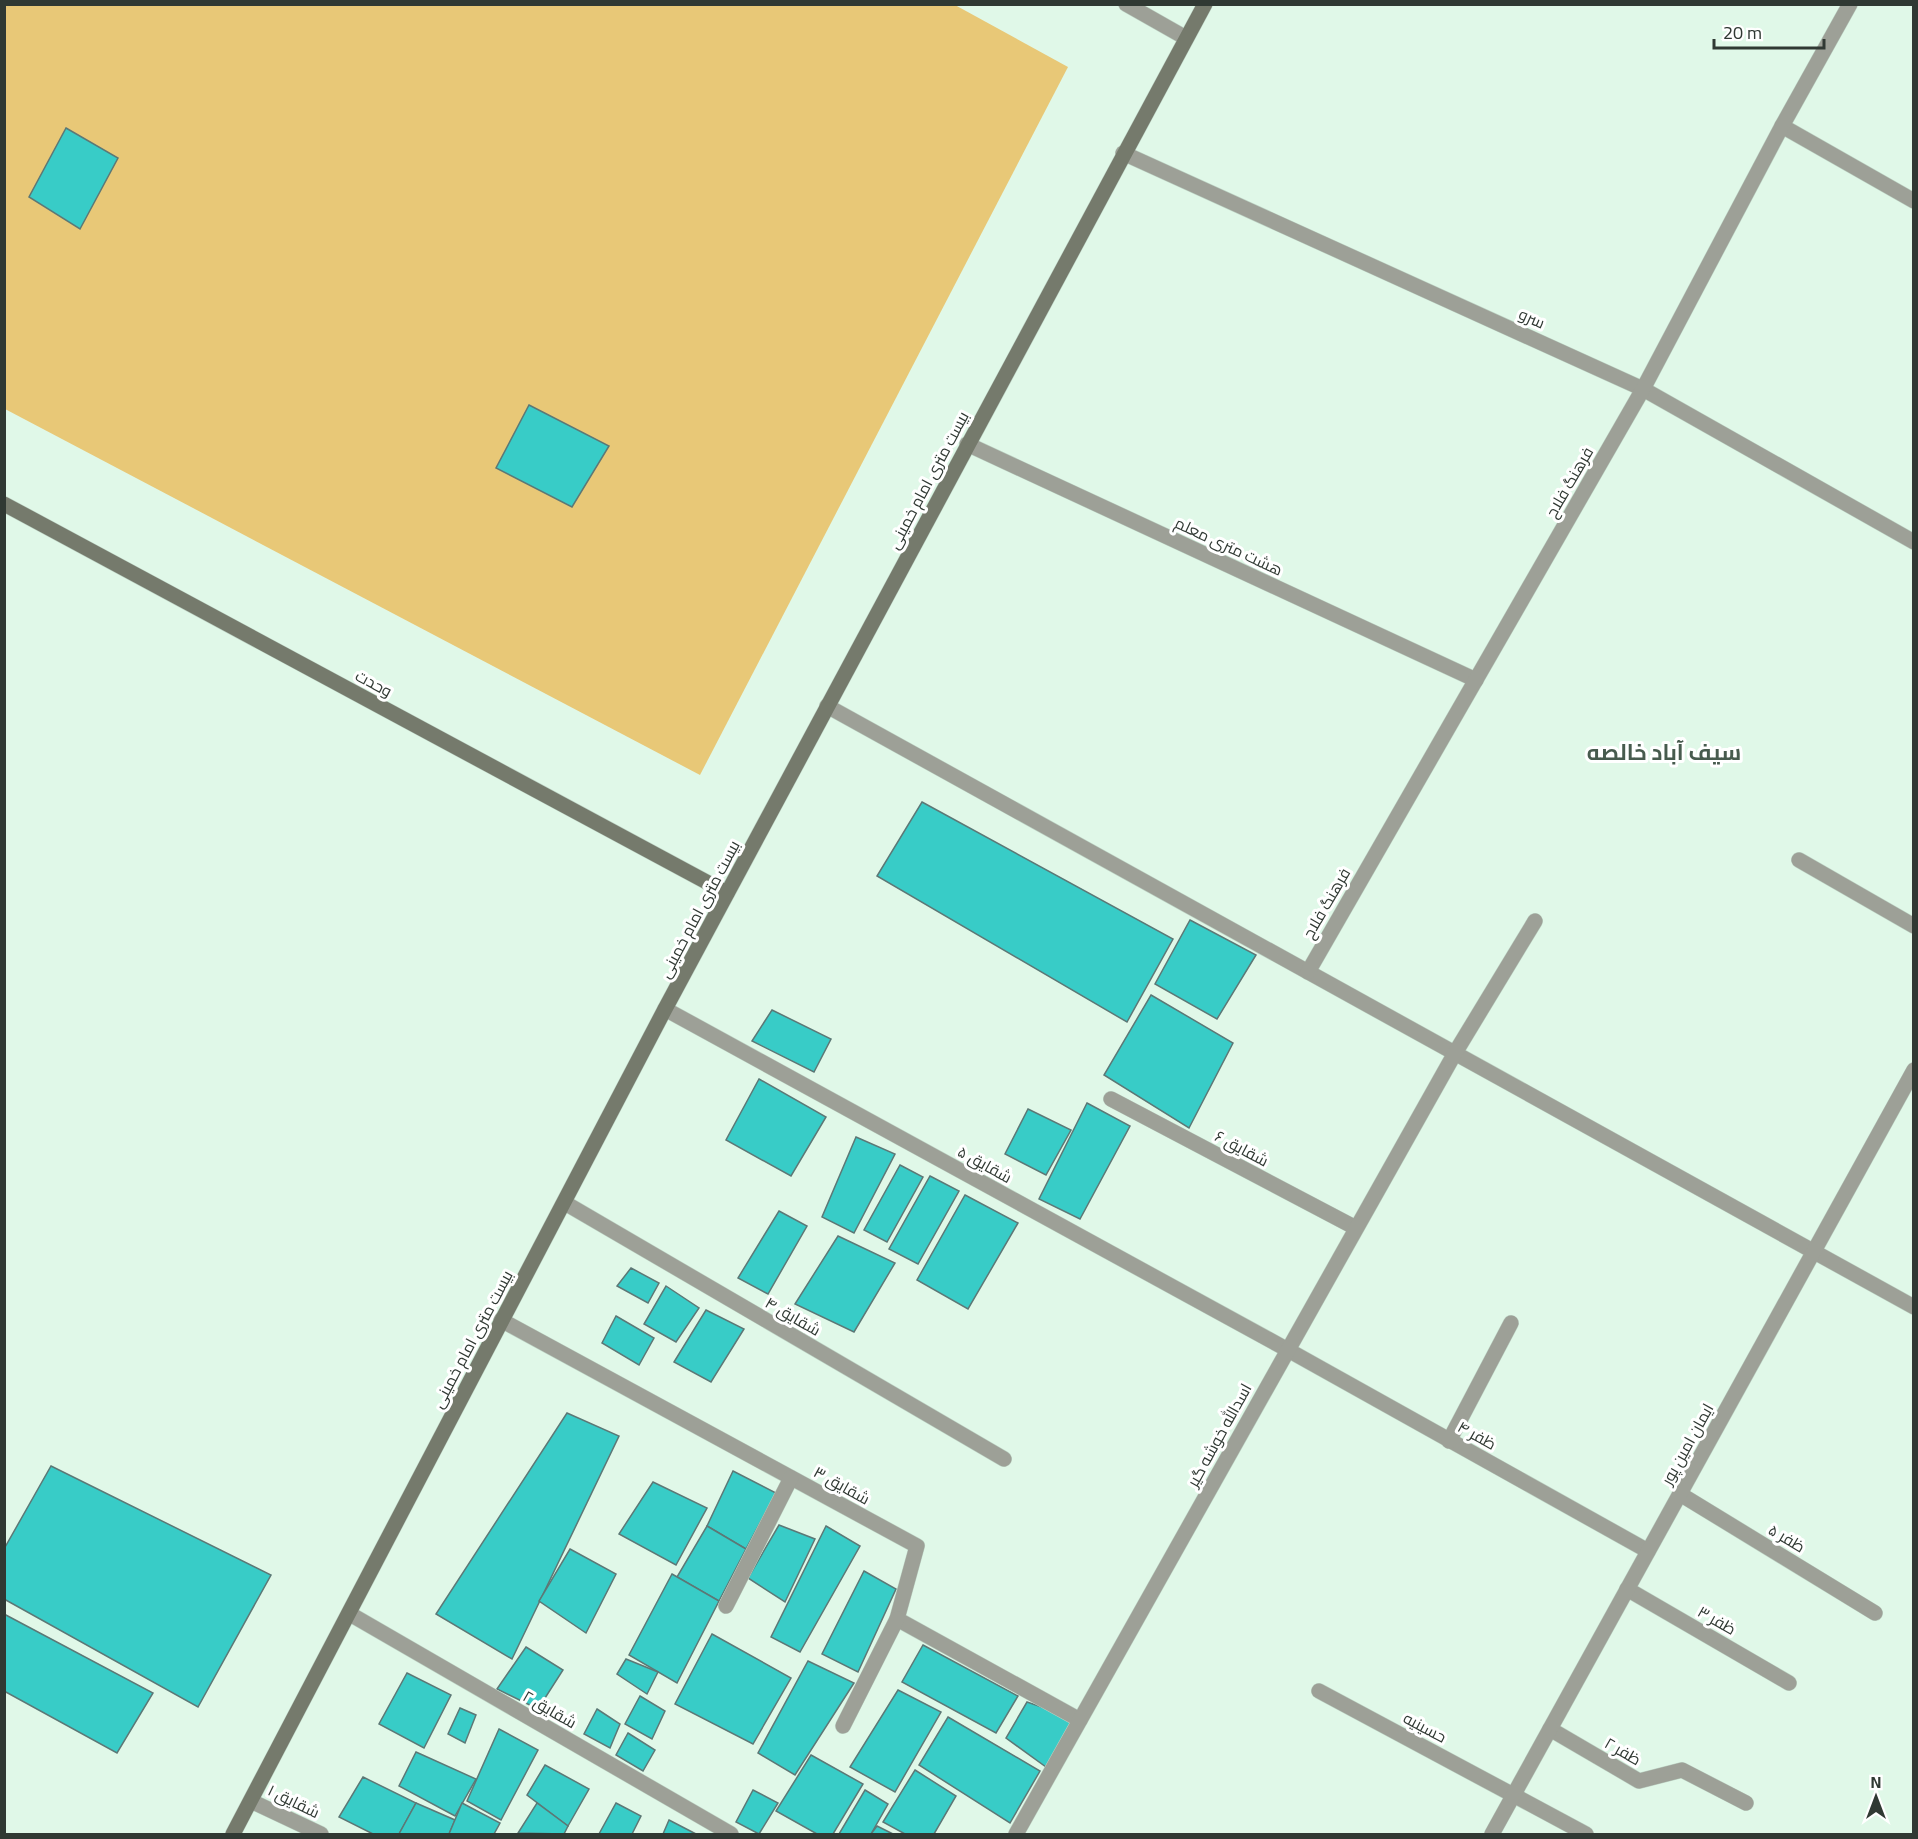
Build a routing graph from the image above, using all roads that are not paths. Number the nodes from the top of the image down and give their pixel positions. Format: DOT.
graph roads {
  1 [pos="1126,4"];
  2 [pos="1204,4"];
  3 [pos="1850,4"];
  4 [pos="1186,38"];
  5 [pos="1782,126"];
  6 [pos="1123,153"];
  7 [pos="1914,201"];
  8 [pos="1643,389"];
  9 [pos="967,444"];
  10 [pos="4,504"];
  11 [pos="1914,542"];
  12 [pos="1476,680"];
  13 [pos="827,705"];
  14 [pos="1799,860"];
  15 [pos="727,893"];
  16 [pos="1535,921"];
  17 [pos="1914,926"];
  18 [pos="1308,972"];
  19 [pos="665,1010"];
  20 [pos="1455,1053"];
  21 [pos="1914,1070"];
  22 [pos="1111,1099"];
  23 [pos="565,1203"];
  24 [pos="1356,1228"];
  25 [pos="1814,1252"];
  26 [pos="1914,1307"];
  27 [pos="501,1320"];
  28 [pos="1510,1323"];
  29 [pos="1288,1350"];
  30 [pos="1449,1441"];
  31 [pos="1004,1459"];
  32 [pos="791,1478"];
  33 [pos="1680,1494"];
  34 [pos="1648,1551"];
  35 [pos="1627,1589"];
  36 [pos="726,1606"];
  37 [pos="1875,1613"];
  38 [pos="350,1614"];
  39 [pos="897,1618"];
  40 [pos="1789,1683"];
  41 [pos="1319,1691"];
  42 [pos="1080,1720"];
  43 [pos="843,1726"];
  44 [pos="1550,1729"];
  45 [pos="1514,1795"];
  46 [pos="251,1801"];
  47 [pos="1746,1803"];
  48 [pos="234,1834"];
  49 [pos="321,1834"];
  50 [pos="731,1834"];
  51 [pos="1016,1834"];
  52 [pos="1492,1834"];
  53 [pos="1586,1834"];
  1 -- 4 [label="street"];
  2 -- 4 [label="main road, بیست متری امام خمینی"];
  3 -- 5 [label="street, فرهنگ فلاح"];
  4 -- 6 [label="main road, بیست متری امام خمینی"];
  5 -- 7 [label="street"];
  5 -- 8 [label="street, فرهنگ فلاح"];
  6 -- 8 [label="street, سرو"];
  6 -- 9 [label="main road, بیست متری امام خمینی"];
  8 -- 11 [label="street, سرو"];
  8 -- 12 [label="street, فرهنگ فلاح"];
  9 -- 12 [label="street, هشت متری معلم"];
  9 -- 13 [label="main road, بیست متری امام خمینی"];
  10 -- 15 [label="main road, وحدت"];
  12 -- 18 [label="street, فرهنگ فلاح"];
  13 -- 15 [label="main road, بیست متری امام خمینی"];
  13 -- 18 [label="street"];
  14 -- 17 [label="street"];
  15 -- 19 [label="main road, بیست متری امام خمینی"];
  16 -- 20 [label="street, اسدالله خوشه گیر"];
  18 -- 20 [label="street"];
  19 -- 23 [label="main road, بیست متری امام خمینی"];
  19 -- 29 [label="street, شقایق ۵"];
  20 -- 24 [label="street, اسدالله خوشه گیر"];
  20 -- 25 [label="street"];
  21 -- 25 [label="street, ایمان امین پور"];
  22 -- 24 [label="street, شقایق ۶"];
  23 -- 27 [label="main road, بیست متری امام خمینی"];
  23 -- 31 [label="street, شقایق ۴"];
  24 -- 29 [label="street, اسدالله خوشه گیر"];
  25 -- 26 [label="street"];
  25 -- 33 [label="street, ایمان امین پور"];
  27 -- 32 [label="street, شقایق ۳"];
  27 -- 38 [label="main road, بیست متری امام خمینی"];
  28 -- 30 [label="street"];
  29 -- 30 [label="street, ظفر ۴"];
  29 -- 42 [label="street, اسدالله خوشه گیر"];
  30 -- 34 [label="street, ظفر ۴"];
  32 -- 36 [label="street"];
  32 -- 39 [label="street, شقایق ۳"];
  33 -- 34 [label="street, ایمان امین پور"];
  33 -- 37 [label="street, ظفر ۵"];
  34 -- 35 [label="street, ایمان امین پور"];
  35 -- 40 [label="street, ظفر ۳"];
  35 -- 44 [label="street, ایمان امین پور"];
  38 -- 46 [label="main road, بیست متری امام خمینی"];
  38 -- 50 [label="street, شقایق ۲"];
  39 -- 42 [label="street"];
  39 -- 43 [label="street"];
  41 -- 45 [label="street, حسینیه"];
  42 -- 51 [label="street, اسدالله خوشه گیر"];
  44 -- 45 [label="street, ایمان امین پور"];
  44 -- 47 [label="street, ظفر ۲"];
  45 -- 52 [label="street, ایمان امین پور"];
  45 -- 53 [label="street, حسینیه"];
  46 -- 48 [label="main road, بیست متری امام خمینی"];
  46 -- 49 [label="street, شقایق ۱"];
}
